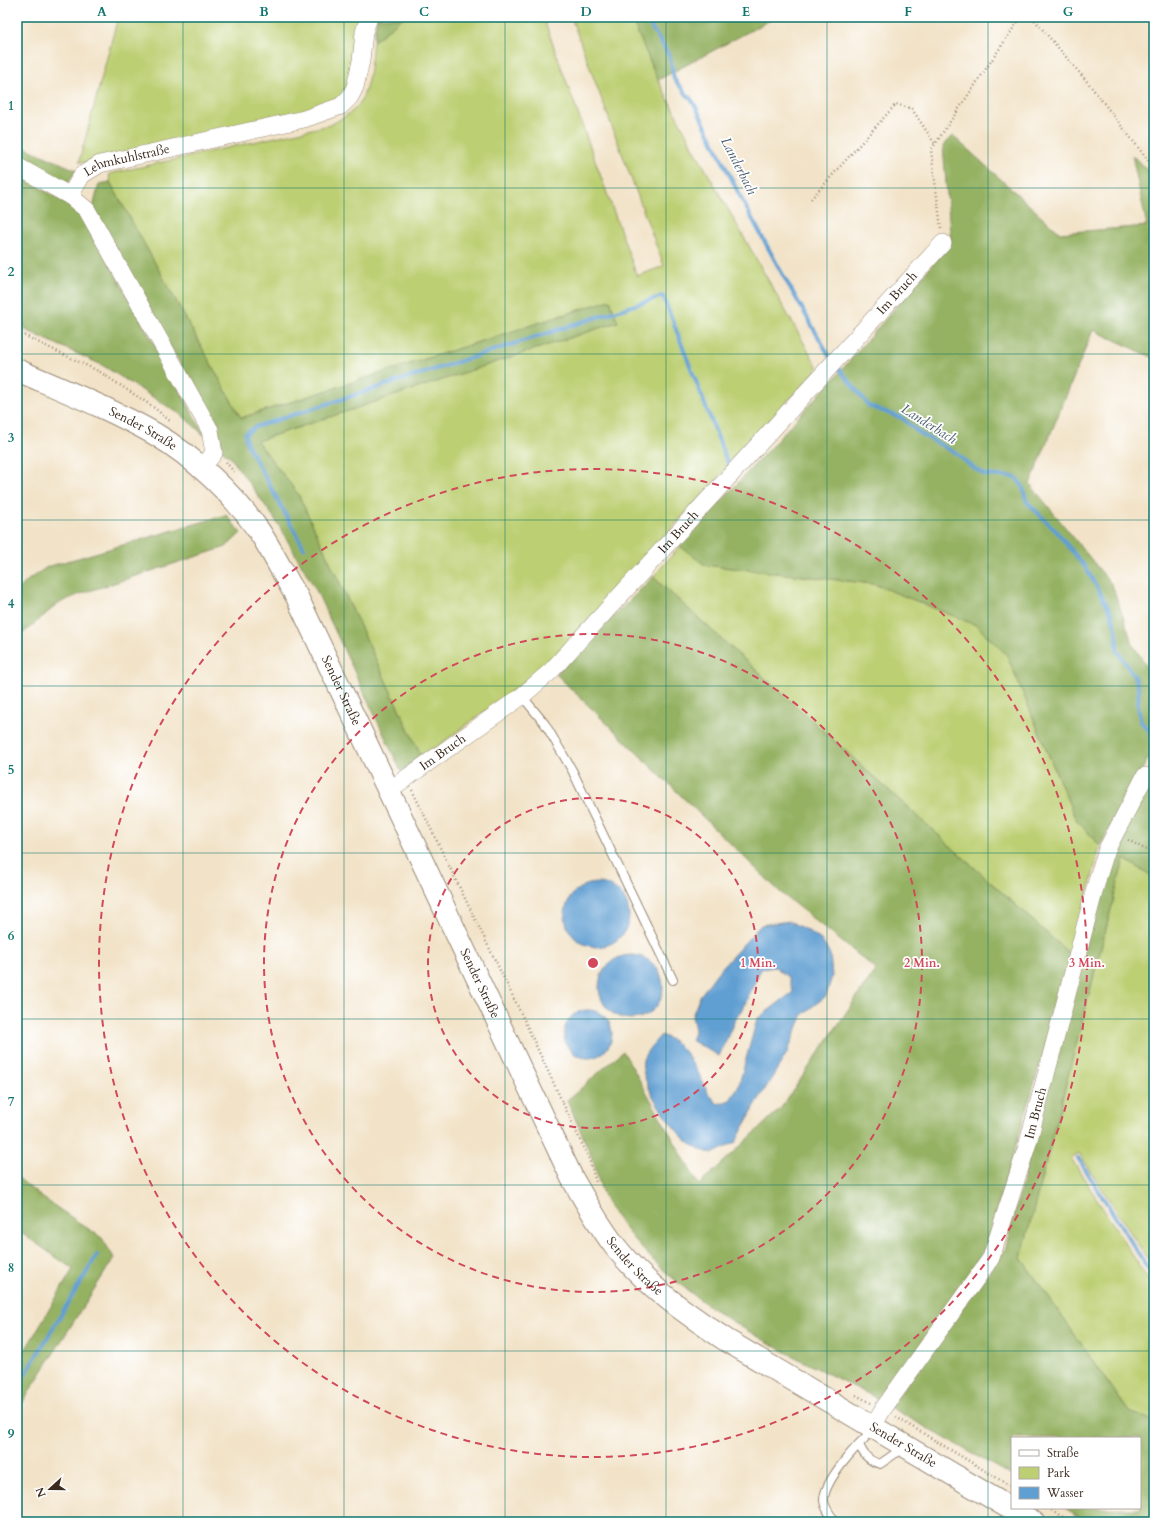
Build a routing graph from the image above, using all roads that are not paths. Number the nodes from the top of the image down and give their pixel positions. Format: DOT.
graph roads {
  1 [pos="368,17"];
  2 [pos="17,166"];
  3 [pos="70,196"];
  4 [pos="943,243"];
  5 [pos="17,370"];
  6 [pos="208,460"];
  7 [pos="522,696"];
  8 [pos="1145,776"];
  9 [pos="388,791"];
  10 [pos="673,980"];
  11 [pos="877,1421"];
  12 [pos="859,1444"];
  13 [pos="906,1446"];
  14 [pos="1011,1509"];
  15 [pos="1011,1509"];
  16 [pos="836,1522"];
  17 [pos="1033,1522"];
  1 -- 3 [label="street, Lehmkuhlstraße"];
  2 -- 3 [label="street"];
  3 -- 6 [label="street"];
  4 -- 7 [label="street, Im Bruch"];
  5 -- 6 [label="main road, Sender Straße"];
  6 -- 9 [label="main road, Sender Straße"];
  7 -- 9 [label="street, Im Bruch"];
  7 -- 10 [label="lane"];
  8 -- 11 [label="street, Im Bruch"];
  9 -- 11 [label="main road, Sender Straße"];
  11 -- 12 [label="lane"];
  11 -- 13 [label="main road, Sender Straße"];
  12 -- 13 [label="lane"];
  12 -- 16 [label="lane"];
  13 -- 15 [label="main road, Sender Straße"];
  14 -- 17 [label="main road, Sender Straße"];
}
